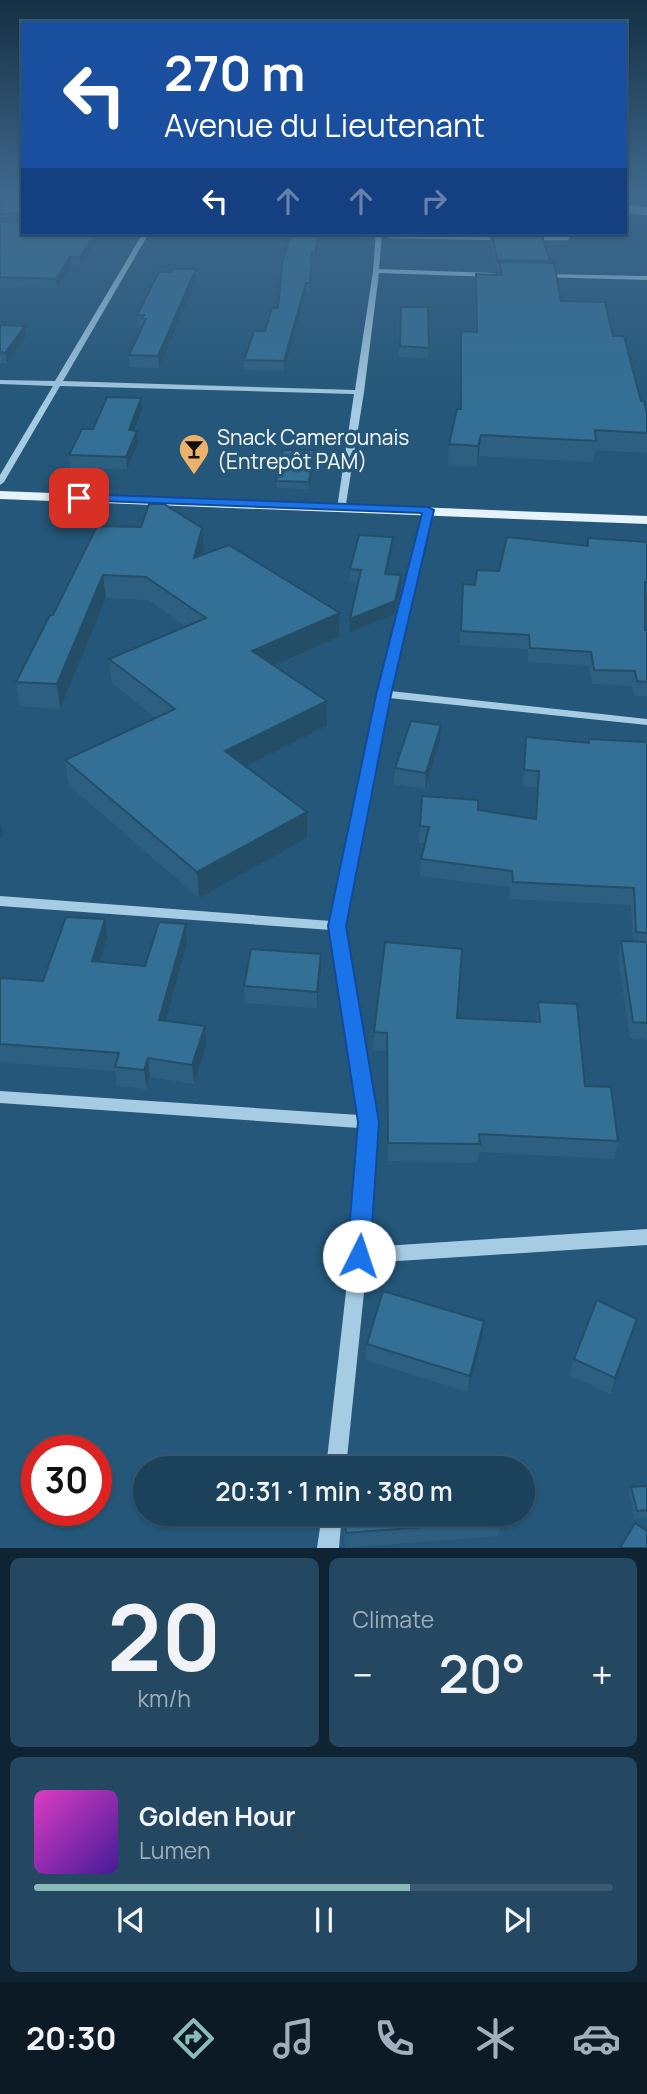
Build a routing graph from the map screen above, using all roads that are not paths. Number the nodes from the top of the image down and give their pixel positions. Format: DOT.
graph roads {
  1 [pos="128,264"];
  2 [pos="377,264"];
  3 [pos="376,271"];
  4 [pos="499,275"];
  5 [pos="526,276"];
  6 [pos="647,278"];
  7 [pos="0,382"];
  8 [pos="60,383"];
  9 [pos="360,392"];
  10 [pos="0,482"];
  11 [pos="0,495"];
  12 [pos="342,508"];
  13 [pos="428,510"];
  14 [pos="647,520"];
  15 [pos="384,695"];
  16 [pos="647,722"];
  17 [pos="0,901"];
  18 [pos="337,926"];
  19 [pos="0,1097"];
  20 [pos="368,1122"];
  21 [pos="647,1237"];
  22 [pos="359,1256"];
  23 [pos="338,1456"];
  24 [pos="331,1526"];
  25 [pos="328,1548"];
  1 -- 8 [label="street"];
  2 -- 3 [label="street"];
  3 -- 4 [label="street"];
  3 -- 9 [label="street"];
  5 -- 6 [label="street"];
  7 -- 8 [label="street"];
  8 -- 9 [label="street"];
  8 -- 10 [label="street"];
  9 -- 12 [label="street"];
  11 -- 12 [label="main road"];
  12 -- 13 [label="main road"];
  13 -- 14 [label="main road"];
  13 -- 15 [label="street"];
  15 -- 16 [label="street"];
  15 -- 18 [label="street"];
  17 -- 18 [label="street"];
  18 -- 20 [label="street"];
  19 -- 20 [label="street"];
  20 -- 22 [label="street"];
  21 -- 22 [label="street"];
  22 -- 23 [label="street"];
  24 -- 25 [label="street"];
}
